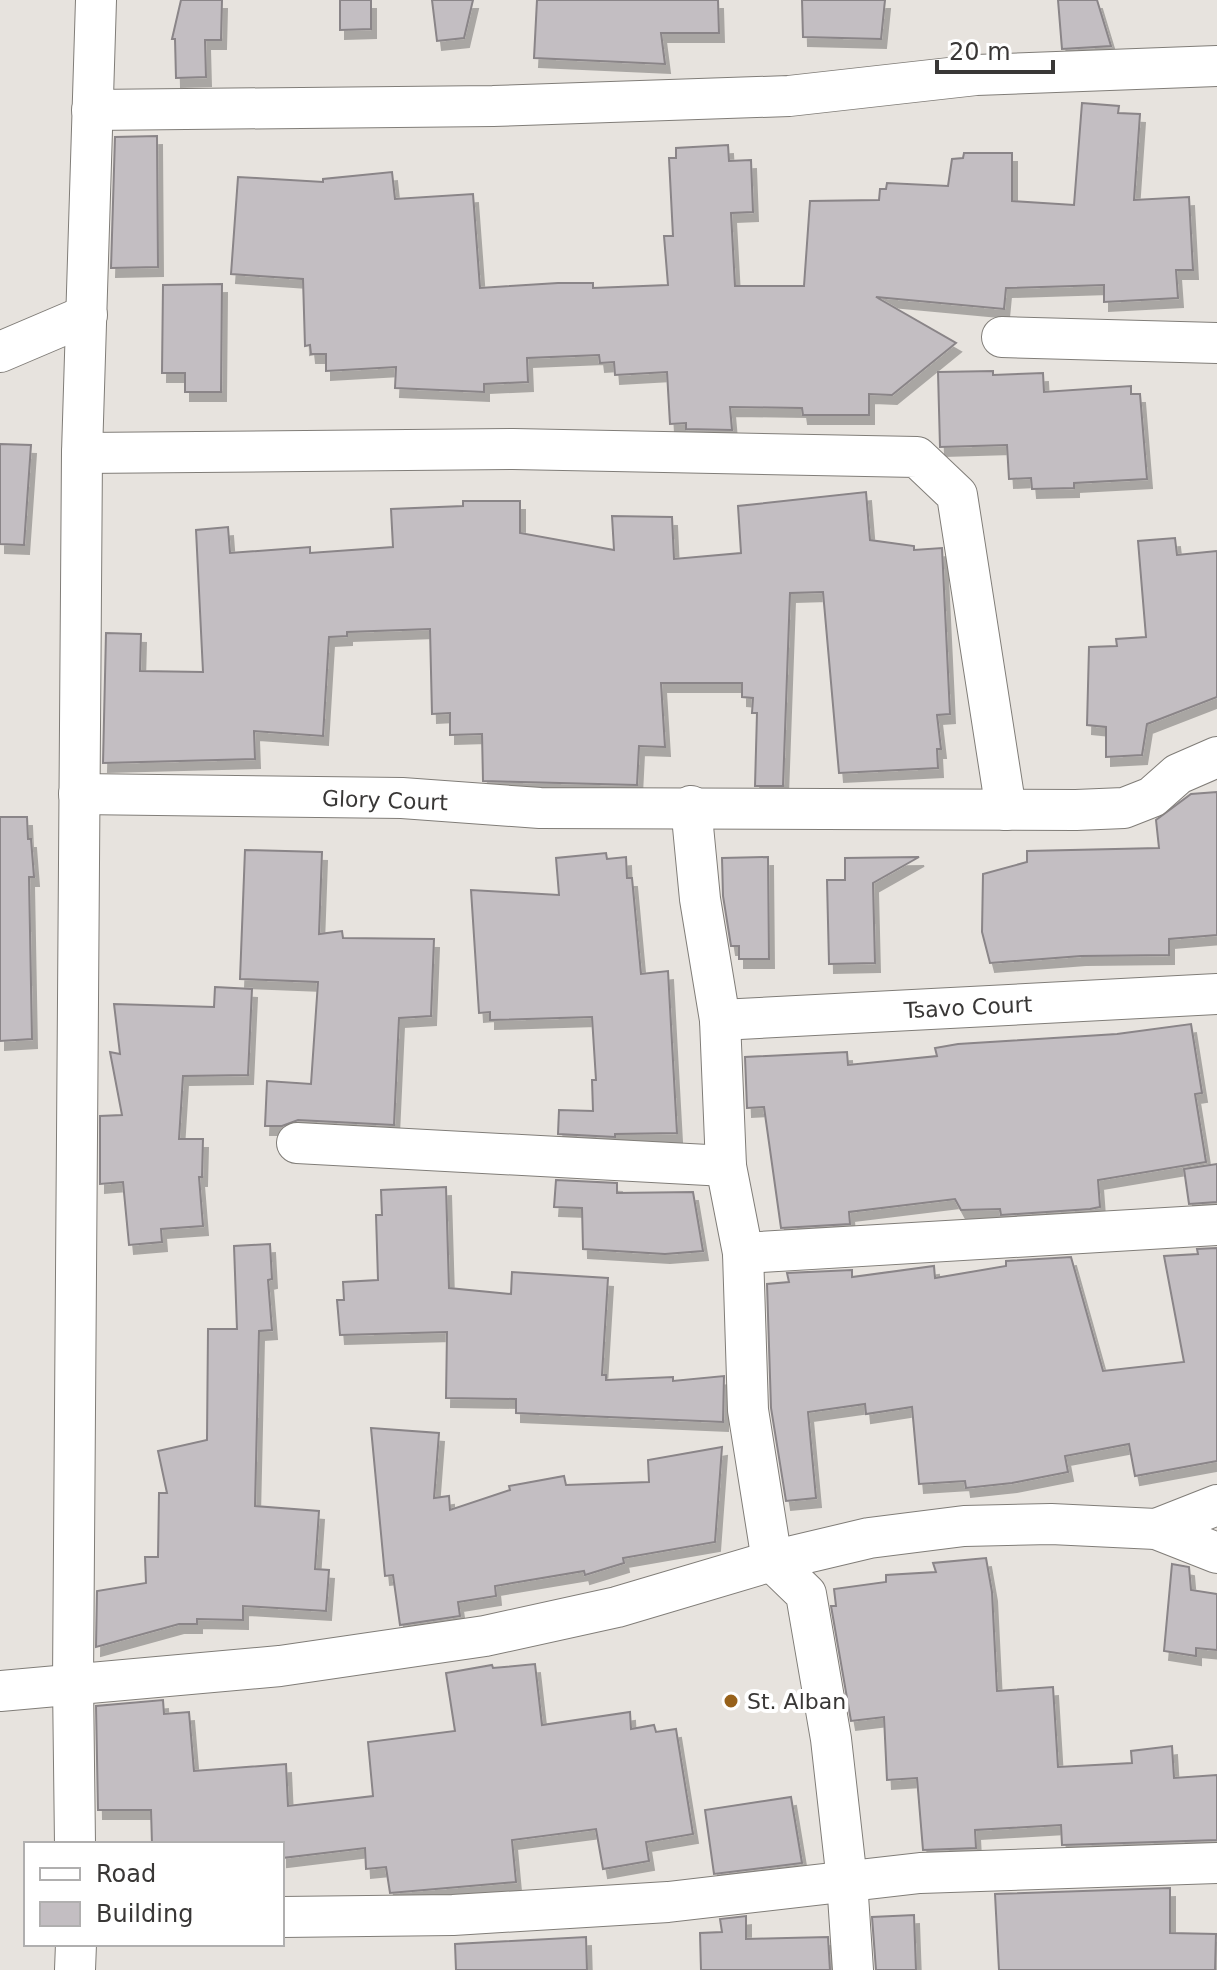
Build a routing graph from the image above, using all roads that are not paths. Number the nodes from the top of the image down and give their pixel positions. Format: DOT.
graph roads {
  1 [pos="96,0"];
  2 [pos="1217,66"];
  3 [pos="92,110"];
  4 [pos="87,315"];
  5 [pos="1002,337"];
  6 [pos="1217,343"];
  7 [pos="0,352"];
  8 [pos="82,453"];
  9 [pos="1217,757"];
  10 [pos="79,794"];
  11 [pos="691,806"];
  12 [pos="1006,810"];
  13 [pos="1217,994"];
  14 [pos="720,1020"];
  15 [pos="297,1143"];
  16 [pos="726,1166"];
  17 [pos="1217,1225"];
  18 [pos="743,1253"];
  19 [pos="1217,1505"];
  20 [pos="1156,1529"];
  21 [pos="1217,1553"];
  22 [pos="772,1561"];
  23 [pos="73,1683"];
  24 [pos="0,1691"];
  25 [pos="75,1842"];
  26 [pos="1217,1863"];
  27 [pos="847,1881"];
  28 [pos="284,1917"];
  29 [pos="76,1946"];
  30 [pos="75,1970"];
  31 [pos="853,1970"];
  1 -- 3 [label="street"];
  2 -- 3 [label="street"];
  3 -- 4 [label="street"];
  4 -- 7 [label="street"];
  4 -- 8 [label="street"];
  5 -- 6 [label="street"];
  8 -- 10 [label="street"];
  8 -- 12 [label="street"];
  9 -- 12 [label="street, Glory Court"];
  10 -- 11 [label="street, Glory Court"];
  10 -- 23 [label="street"];
  11 -- 12 [label="street, Glory Court"];
  11 -- 14 [label="street"];
  13 -- 14 [label="street, Tsavo Court"];
  14 -- 16 [label="street"];
  15 -- 16 [label="street"];
  16 -- 18 [label="street"];
  17 -- 18 [label="street"];
  18 -- 22 [label="street"];
  19 -- 20 [label="street"];
  20 -- 21 [label="street"];
  20 -- 22 [label="street"];
  22 -- 23 [label="street"];
  22 -- 27 [label="street"];
  23 -- 24 [label="street"];
  23 -- 25 [label="street"];
  26 -- 27 [label="street"];
  27 -- 28 [label="street"];
  27 -- 31 [label="street"];
  29 -- 30 [label="street"];
}
